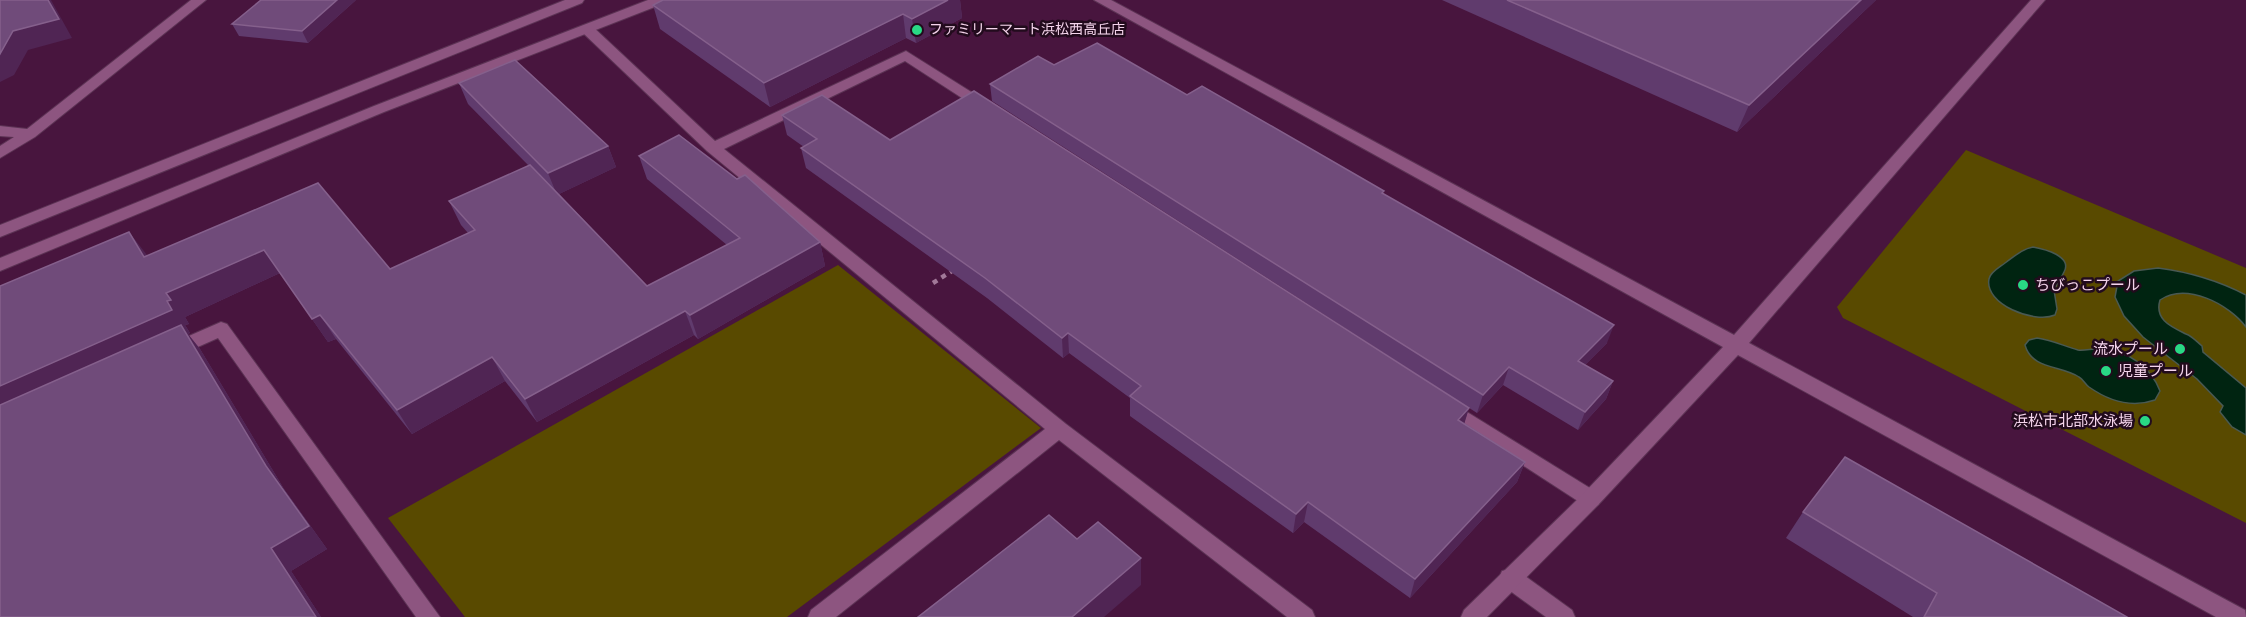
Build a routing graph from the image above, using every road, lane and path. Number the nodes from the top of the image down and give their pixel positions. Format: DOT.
graph roads {
  1 [pos="199,0"];
  2 [pos="577,0"];
  3 [pos="660,0"];
  4 [pos="1101,0"];
  5 [pos="2038,0"];
  6 [pos="586,29"];
  7 [pos="1002,118"];
  8 [pos="0,131"];
  9 [pos="30,134"];
  10 [pos="713,148"];
  11 [pos="0,153"];
  12 [pos="0,231"];
  13 [pos="0,265"];
  14 [pos="961,265"];
  15 [pos="902,302"];
  16 [pos="1736,345"];
  17 [pos="158,358"];
  18 [pos="1430,395"];
  19 [pos="1059,429"];
  20 [pos="1591,499"];
  21 [pos="1510,578"];
  22 [pos="429,617"];
  23 [pos="819,617"];
  24 [pos="1304,617"];
  25 [pos="1472,617"];
  26 [pos="1564,617"];
  27 [pos="2237,617"];
  1 -- 9 [label="street"];
  2 -- 12 [label="street"];
  3 -- 6 [label="street"];
  4 -- 16 [label="street"];
  5 -- 16 [label="street"];
  6 -- 10 [label="street"];
  6 -- 13 [label="street"];
  7 -- 10 [label="street"];
  8 -- 9 [label="street"];
  9 -- 11 [label="street"];
  10 -- 15 [label="street"];
  14 -- 15 [label="path"];
  15 -- 19 [label="street"];
  16 -- 20 [label="street"];
  16 -- 27 [label="street"];
  17 -- 22 [label="street"];
  18 -- 20 [label="street"];
  19 -- 23 [label="street"];
  19 -- 24 [label="street"];
  20 -- 21 [label="street"];
  21 -- 25 [label="street"];
  21 -- 26 [label="street"];
}
